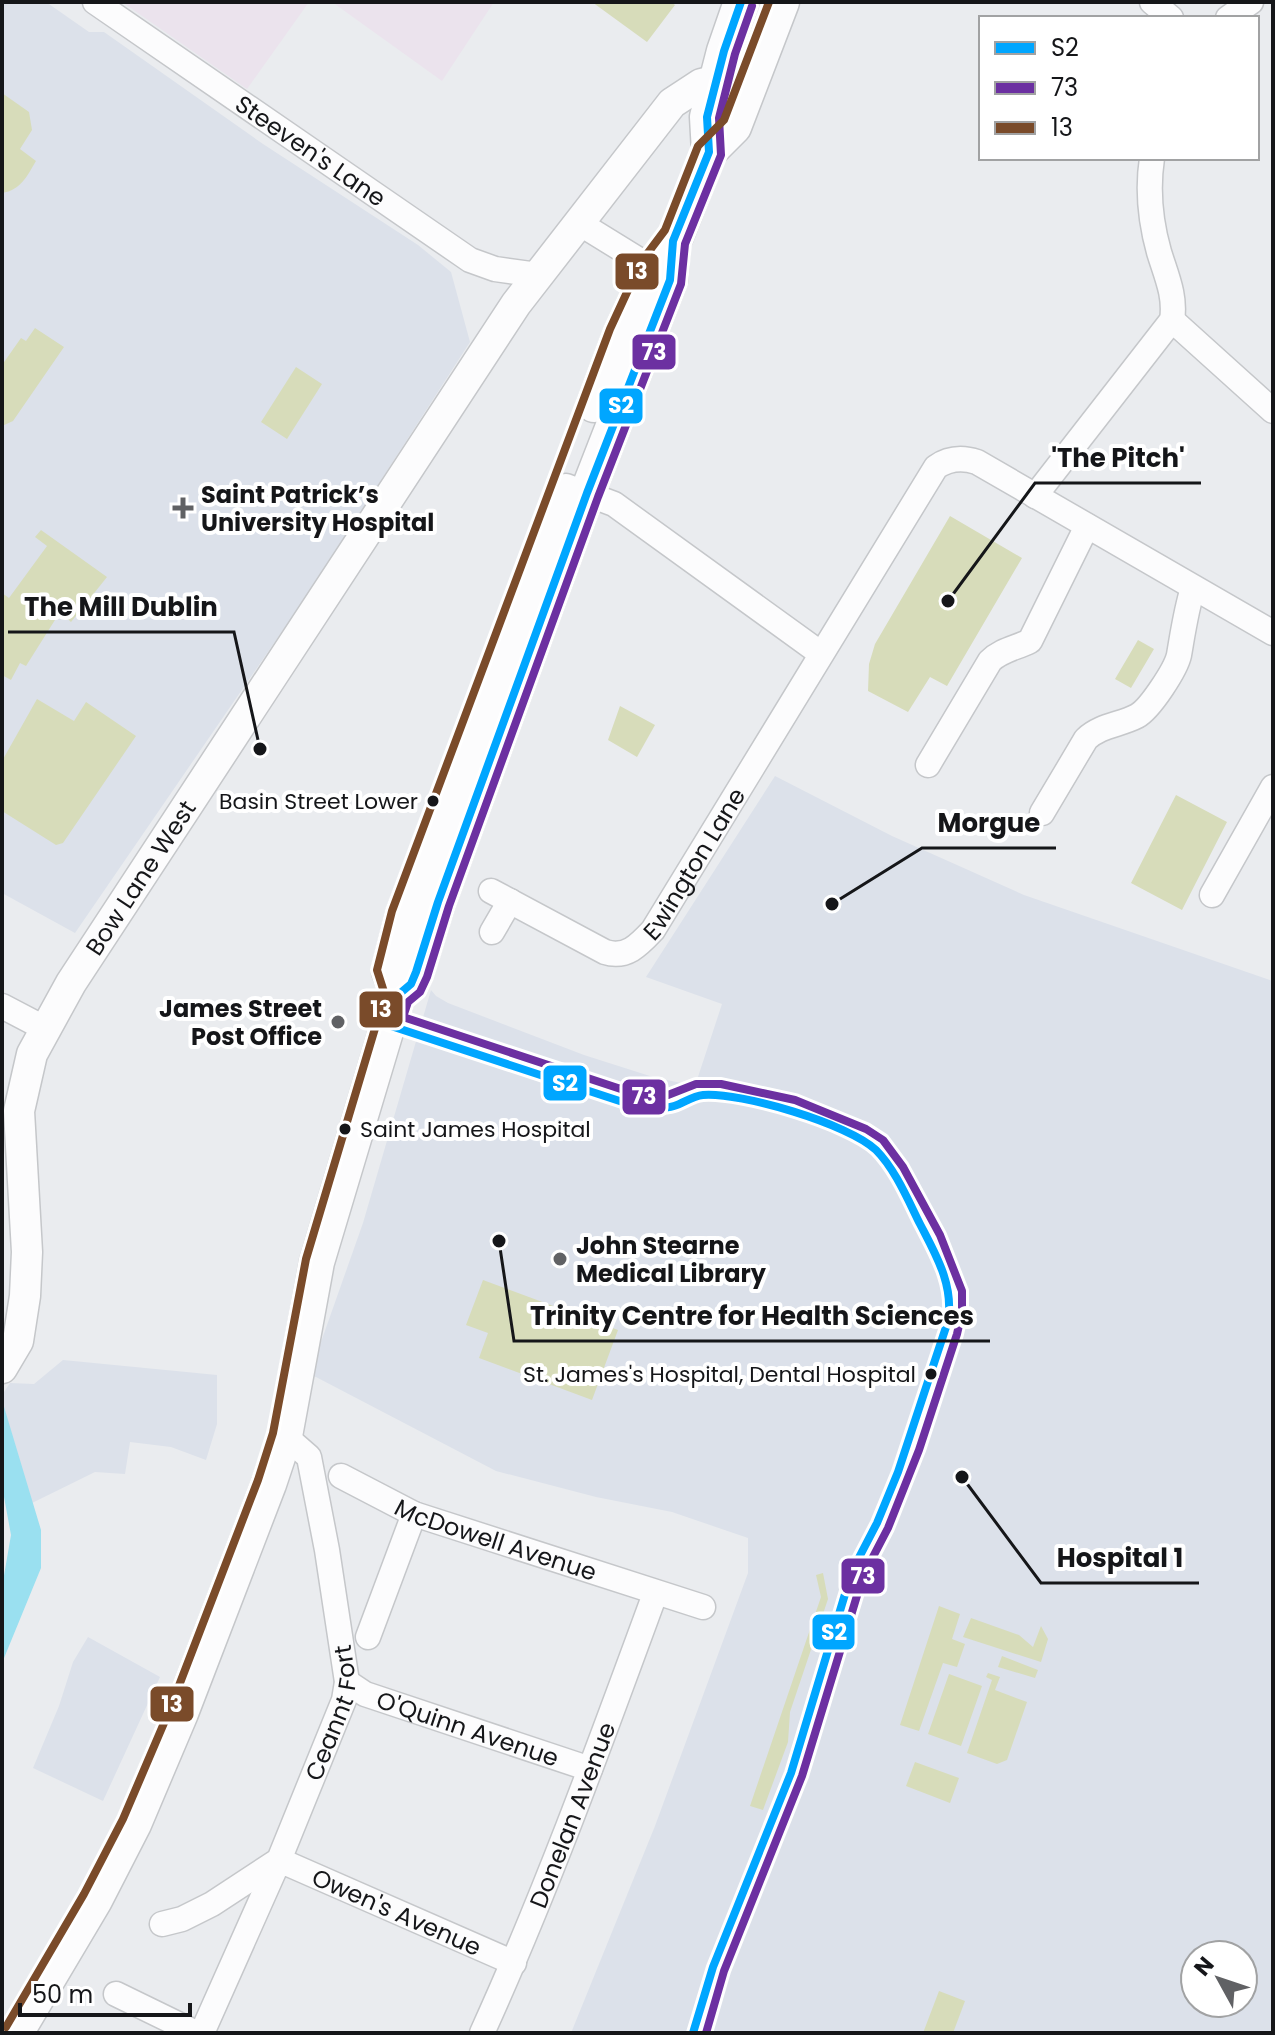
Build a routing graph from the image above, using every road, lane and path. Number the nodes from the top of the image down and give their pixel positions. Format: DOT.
graph roads {
  1 [pos="95,2"];
  2 [pos="741,2"];
  3 [pos="782,2"];
  4 [pos="1152,2"];
  5 [pos="1251,2"];
  6 [pos="1169,16"];
  7 [pos="1231,16"];
  8 [pos="755,71"];
  9 [pos="716,80"];
  10 [pos="709,152"];
  11 [pos="1152,160"];
  12 [pos="579,223"];
  13 [pos="661,274"];
  14 [pos="538,275"];
  15 [pos="1172,320"];
  16 [pos="1273,411"];
  17 [pos="576,489"];
  18 [pos="1035,496"];
  19 [pos="1087,526"];
  20 [pos="1193,588"];
  21 [pos="1273,633"];
  22 [pos="820,653"];
  23 [pos="928,765"];
  24 [pos="1273,787"];
  25 [pos="1042,813"];
  26 [pos="1212,895"];
  27 [pos="492,932"];
  28 [pos="2,1006"];
  29 [pos="46,1029"];
  30 [pos="4,1366"];
  31 [pos="285,1436"];
  32 [pos="341,1476"];
  33 [pos="414,1514"];
  34 [pos="655,1594"];
  35 [pos="703,1607"];
  36 [pos="368,1637"];
  37 [pos="347,1682"];
  38 [pos="590,1769"];
  39 [pos="279,1860"];
  40 [pos="162,1924"];
  41 [pos="514,1963"];
  42 [pos="116,1994"];
  43 [pos="16,2033"];
  44 [pos="199,2033"];
  45 [pos="482,2033"];
  1 -- 14 [label="street, Steeven's Lane"];
  2 -- 9 [label="main road"];
  3 -- 8 [label="main road"];
  4 -- 6 [label="street"];
  5 -- 7 [label="street"];
  8 -- 9 [label="street, Bow Lane West"];
  8 -- 10 [label="main road"];
  9 -- 10 [label="main road"];
  9 -- 12 [label="street, Bow Lane West"];
  10 -- 13 [label="main road"];
  11 -- 15 [label="street"];
  12 -- 13 [label="street"];
  12 -- 14 [label="street, Bow Lane West"];
  13 -- 17 [label="main road"];
  14 -- 29 [label="street, Bow Lane West"];
  15 -- 16 [label="street"];
  15 -- 18 [label="street"];
  17 -- 22 [label="street"];
  17 -- 31 [label="main road"];
  18 -- 19 [label="street"];
  18 -- 22 [label="street"];
  19 -- 20 [label="street"];
  19 -- 23 [label="street"];
  20 -- 21 [label="street"];
  20 -- 25 [label="street"];
  22 -- 27 [label="street, Ewington Lane"];
  24 -- 26 [label="street"];
  28 -- 29 [label="street"];
  29 -- 30 [label="street, Bow Lane West"];
  31 -- 37 [label="street, Ceannt Fort"];
  31 -- 43 [label="main road"];
  32 -- 33 [label="street, McDowell Avenue"];
  33 -- 34 [label="street, McDowell Avenue"];
  33 -- 36 [label="street"];
  34 -- 35 [label="street, McDowell Avenue"];
  34 -- 38 [label="street, Donelan Avenue"];
  37 -- 38 [label="street, O'Quinn Avenue"];
  37 -- 39 [label="street, Ceannt Fort"];
  38 -- 41 [label="street, Donelan Avenue"];
  39 -- 40 [label="street"];
  39 -- 41 [label="street, Owen's Avenue"];
  39 -- 44 [label="street, Ceannt Fort"];
  41 -- 45 [label="street, Donelan Avenue"];
  42 -- 44 [label="street"];
}
